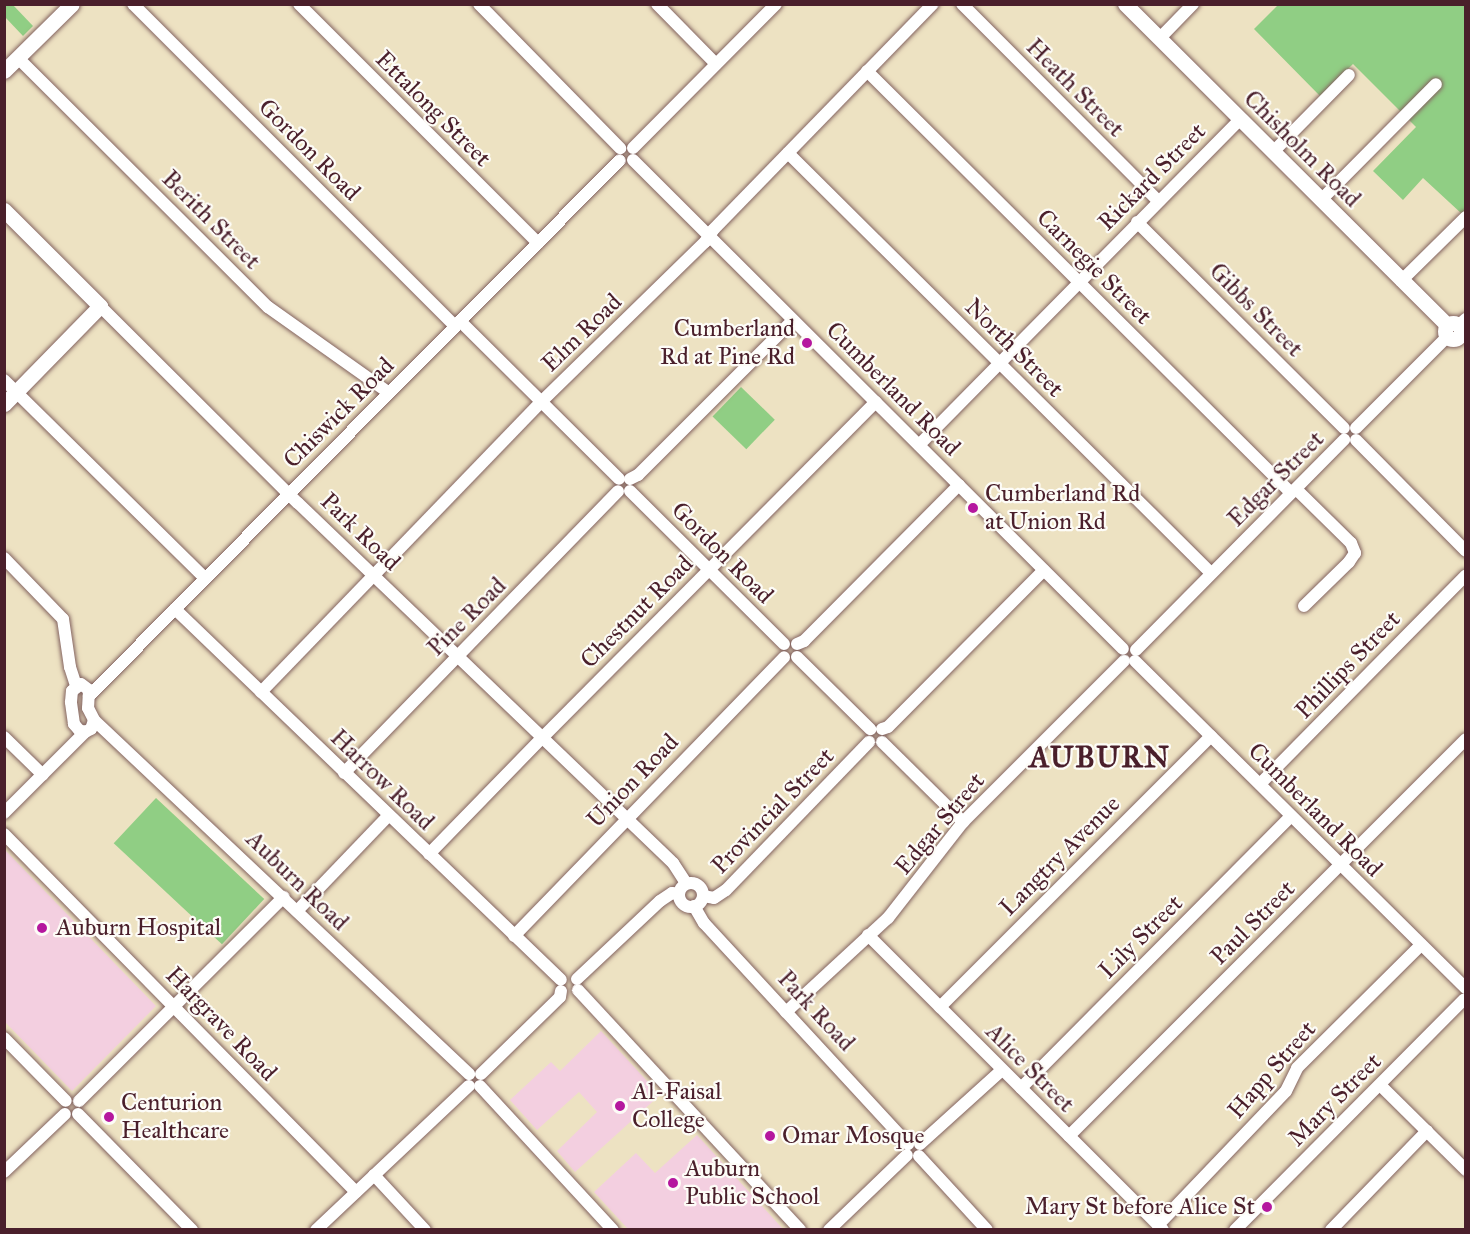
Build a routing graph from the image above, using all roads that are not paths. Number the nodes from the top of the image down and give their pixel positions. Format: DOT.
graph roads {
  1 [pos="72,4"];
  2 [pos="133,4"];
  3 [pos="299,4"];
  4 [pos="479,4"];
  5 [pos="657,4"];
  6 [pos="776,4"];
  7 [pos="933,4"];
  8 [pos="962,4"];
  9 [pos="1125,4"];
  10 [pos="1193,4"];
  11 [pos="1159,39"];
  12 [pos="18,58"];
  13 [pos="716,64"];
  14 [pos="867,71"];
  15 [pos="4,72"];
  16 [pos="1349,75"];
  17 [pos="1436,84"];
  18 [pos="1240,119"];
  19 [pos="1272,152"];
  20 [pos="788,153"];
  21 [pos="627,154"];
  22 [pos="1321,200"];
  23 [pos="1158,201"];
  24 [pos="4,210"];
  25 [pos="1466,217"];
  26 [pos="1137,222"];
  27 [pos="709,236"];
  28 [pos="538,243"];
  29 [pos="1401,281"];
  30 [pos="1078,282"];
  31 [pos="100,306"];
  32 [pos="793,320"];
  33 [pos="458,324"];
  34 [pos="1457,331"];
  35 [pos="999,364"];
  36 [pos="4,380"];
  37 [pos="16,392"];
  38 [pos="389,393"];
  39 [pos="541,402"];
  40 [pos="876,402"];
  41 [pos="4,404"];
  42 [pos="1350,434"];
  43 [pos="919,445"];
  44 [pos="624,485"];
  45 [pos="959,485"];
  46 [pos="1293,491"];
  47 [pos="288,494"];
  48 [pos="1466,550"];
  49 [pos="4,558"];
  50 [pos="709,569"];
  51 [pos="1044,570"];
  52 [pos="1211,573"];
  53 [pos="1466,574"];
  54 [pos="372,576"];
  55 [pos="205,578"];
  56 [pos="1304,606"];
  57 [pos="175,609"];
  58 [pos="784,644"];
  59 [pos="797,644"];
  60 [pos="1130,655"];
  61 [pos="457,657"];
  62 [pos="790,657"];
  63 [pos="76,686"];
  64 [pos="261,692"];
  65 [pos="89,696"];
  66 [pos="94,720"];
  67 [pos="876,729"];
  68 [pos="85,732"];
  69 [pos="1211,736"];
  70 [pos="4,737"];
  71 [pos="541,739"];
  72 [pos="1466,739"];
  73 [pos="876,742"];
  74 [pos="344,772"];
  75 [pos="43,775"];
  76 [pos="1260,784"];
  77 [pos="4,813"];
  78 [pos="388,816"];
  79 [pos="1291,816"];
  80 [pos="626,819"];
  81 [pos="963,822"];
  82 [pos="4,834"];
  83 [pos="429,854"];
  84 [pos="1341,865"];
  85 [pos="686,883"];
  86 [pos="679,894"];
  87 [pos="703,896"];
  88 [pos="284,897"];
  89 [pos="694,906"];
  90 [pos="297,911"];
  91 [pos="868,935"];
  92 [pos="514,936"];
  93 [pos="1420,945"];
  94 [pos="577,985"];
  95 [pos="561,986"];
  96 [pos="1465,994"];
  97 [pos="174,1006"];
  98 [pos="940,1007"];
  99 [pos="786,1012"];
  100 [pos="4,1038"];
  101 [pos="1002,1070"];
  102 [pos="475,1080"];
  103 [pos="1380,1084"];
  104 [pos="1021,1088"];
  105 [pos="72,1108"];
  106 [pos="1427,1131"];
  107 [pos="1069,1136"];
  108 [pos="913,1150"];
  109 [pos="1466,1170"];
  110 [pos="4,1172"];
  111 [pos="374,1175"];
  112 [pos="356,1192"];
  113 [pos="1160,1227"];
  114 [pos="192,1230"];
  115 [pos="316,1230"];
  116 [pos="425,1230"];
  117 [pos="613,1230"];
  118 [pos="800,1230"];
  119 [pos="829,1230"];
  120 [pos="987,1230"];
  121 [pos="1235,1230"];
  122 [pos="1331,1230"];
  1 -- 12 [label="main road"];
  2 -- 33 [label="street, Gordon Road"];
  3 -- 28 [label="street, Ettalong Street"];
  4 -- 21 [label="street, Cumberland Road"];
  5 -- 13 [label="street"];
  6 -- 13 [label="street, Chiswick Road"];
  7 -- 14 [label="street, Elm Road"];
  8 -- 23 [label="street, Heath Street"];
  9 -- 11 [label="main road, Chisholm Road"];
  10 -- 11 [label="street"];
  11 -- 18 [label="main road, Chisholm Road"];
  12 -- 15 [label="main road"];
  12 -- 38 [label="street, Berith Street"];
  13 -- 21 [label="street, Chiswick Road"];
  14 -- 20 [label="street, Elm Road"];
  14 -- 30 [label="street, Carnegie Street"];
  16 -- 19 [label="street"];
  17 -- 22 [label="street"];
  18 -- 19 [label="main road, Chisholm Road"];
  18 -- 23 [label="street, Rickard Street"];
  19 -- 22 [label="main road, Chisholm Road"];
  20 -- 27 [label="street, Elm Road"];
  20 -- 35 [label="street, North Street"];
  21 -- 27 [label="street, Cumberland Road"];
  21 -- 28 [label="street, Chiswick Road"];
  22 -- 29 [label="main road, Chisholm Road"];
  23 -- 26 [label="street, Rickard Street"];
  24 -- 31 [label="main road, Park Road"];
  25 -- 29 [label="street"];
  26 -- 30 [label="street, Rickard Street"];
  26 -- 42 [label="street, Gibbs Street"];
  27 -- 32 [label="street, Cumberland Road"];
  27 -- 39 [label="street, Elm Road"];
  28 -- 33 [label="street, Chiswick Road"];
  29 -- 34 [label="main road, Chisholm Road"];
  30 -- 35 [label="street, Rickard Street"];
  30 -- 46 [label="street, Carnegie Street"];
  31 -- 37 [label="main road"];
  31 -- 47 [label="street, Park Road"];
  32 -- 40 [label="street, Cumberland Road"];
  32 -- 44 [label="street, Pine Road"];
  33 -- 38 [label="street, Chiswick Road"];
  33 -- 39 [label="street, Gordon Road"];
  34 -- 42 [label="street, Edgar Street"];
  35 -- 43 [label="street, Rickard Street"];
  35 -- 52 [label="street, North Street"];
  36 -- 37 [label="street"];
  37 -- 41 [label="main road"];
  37 -- 55 [label="street"];
  38 -- 47 [label="street, Chiswick Road"];
  39 -- 44 [label="street, Gordon Road"];
  39 -- 54 [label="street, Elm Road"];
  40 -- 43 [label="street, Cumberland Road"];
  40 -- 50 [label="street, Chestnut Road"];
  42 -- 46 [label="street, Edgar Street"];
  42 -- 48 [label="street, Gibbs Street"];
  43 -- 45 [label="street, Cumberland Road"];
  44 -- 50 [label="street, Gordon Road"];
  44 -- 61 [label="street, Pine Road"];
  45 -- 51 [label="street, Cumberland Road"];
  45 -- 59 [label="street"];
  46 -- 52 [label="street, Edgar Street"];
  46 -- 56 [label="street, Carnegie Street"];
  47 -- 54 [label="street, Park Road"];
  47 -- 55 [label="street, Chiswick Road"];
  49 -- 63 [label="street"];
  50 -- 58 [label="street, Gordon Road"];
  50 -- 71 [label="street, Chestnut Road"];
  51 -- 60 [label="street, Cumberland Road"];
  51 -- 67 [label="street"];
  52 -- 60 [label="street, Edgar Street"];
  53 -- 76 [label="street, Phillips Street"];
  54 -- 61 [label="street, Park Road"];
  54 -- 64 [label="street, Elm Road"];
  55 -- 57 [label="street, Chiswick Road"];
  57 -- 64 [label="street, Harrow Road"];
  57 -- 65 [label="street, Chiswick Road"];
  58 -- 59 [label="street"];
  58 -- 62 [label="street"];
  59 -- 62 [label="street"];
  60 -- 69 [label="street, Cumberland Road"];
  60 -- 81 [label="street, Edgar Street"];
  61 -- 71 [label="street, Park Road"];
  61 -- 74 [label="street, Pine Road"];
  62 -- 67 [label="street"];
  62 -- 80 [label="street, Union Road"];
  63 -- 65 [label="street"];
  63 -- 68 [label="street"];
  64 -- 74 [label="street, Harrow Road"];
  65 -- 66 [label="street"];
  66 -- 68 [label="street"];
  66 -- 88 [label="street, Auburn Road"];
  67 -- 73 [label="street"];
  68 -- 75 [label="street"];
  69 -- 76 [label="street, Cumberland Road"];
  69 -- 98 [label="street, Langtry Avenue"];
  70 -- 75 [label="street"];
  71 -- 80 [label="street, Park Road"];
  71 -- 83 [label="street, Chestnut Road"];
  72 -- 84 [label="street, Paul Street"];
  73 -- 81 [label="street"];
  73 -- 87 [label="street, Provincial Street"];
  74 -- 78 [label="street, Harrow Road"];
  75 -- 77 [label="street"];
  76 -- 79 [label="street, Cumberland Road"];
  78 -- 83 [label="street, Harrow Road"];
  78 -- 90 [label="street"];
  79 -- 84 [label="street, Cumberland Road"];
  79 -- 104 [label="street, Lily Street"];
  80 -- 85 [label="street, Park Road"];
  80 -- 92 [label="street, Union Road"];
  81 -- 91 [label="street, Edgar Street"];
  82 -- 97 [label="street, Hargrave Road"];
  83 -- 92 [label="street, Harrow Road"];
  84 -- 93 [label="street, Cumberland Road"];
  84 -- 107 [label="street, Paul Street"];
  85 -- 86 [label="street"];
  85 -- 87 [label="street"];
  86 -- 89 [label="street"];
  86 -- 94 [label="street"];
  87 -- 89 [label="street"];
  88 -- 90 [label="street, Auburn Road"];
  88 -- 97 [label="street"];
  89 -- 99 [label="street, Park Road"];
  90 -- 102 [label="street, Auburn Road"];
  91 -- 98 [label="street, Alice Street"];
  91 -- 99 [label="street, Edgar Street"];
  92 -- 95 [label="street, Harrow Road"];
  93 -- 96 [label="street, Cumberland Road"];
  93 -- 113 [label="street, Happ Street"];
  94 -- 95 [label="street"];
  94 -- 118 [label="street"];
  95 -- 102 [label="street"];
  96 -- 103 [label="street, Mary Street"];
  97 -- 105 [label="street"];
  97 -- 112 [label="street, Hargrave Road"];
  98 -- 101 [label="street, Alice Street"];
  99 -- 108 [label="street, Park Road"];
  100 -- 105 [label="street"];
  101 -- 104 [label="street, Alice Street"];
  101 -- 108 [label="street"];
  102 -- 111 [label="street"];
  102 -- 117 [label="street, Auburn Road"];
  103 -- 106 [label="street"];
  103 -- 121 [label="street, Mary Street"];
  104 -- 107 [label="street, Alice Street"];
  105 -- 110 [label="street"];
  105 -- 114 [label="street"];
  106 -- 109 [label="street"];
  106 -- 122 [label="street"];
  107 -- 113 [label="street, Alice Street"];
  108 -- 119 [label="street"];
  108 -- 120 [label="street, Park Road"];
  111 -- 112 [label="street"];
  111 -- 116 [label="street"];
  112 -- 115 [label="street"];
}
